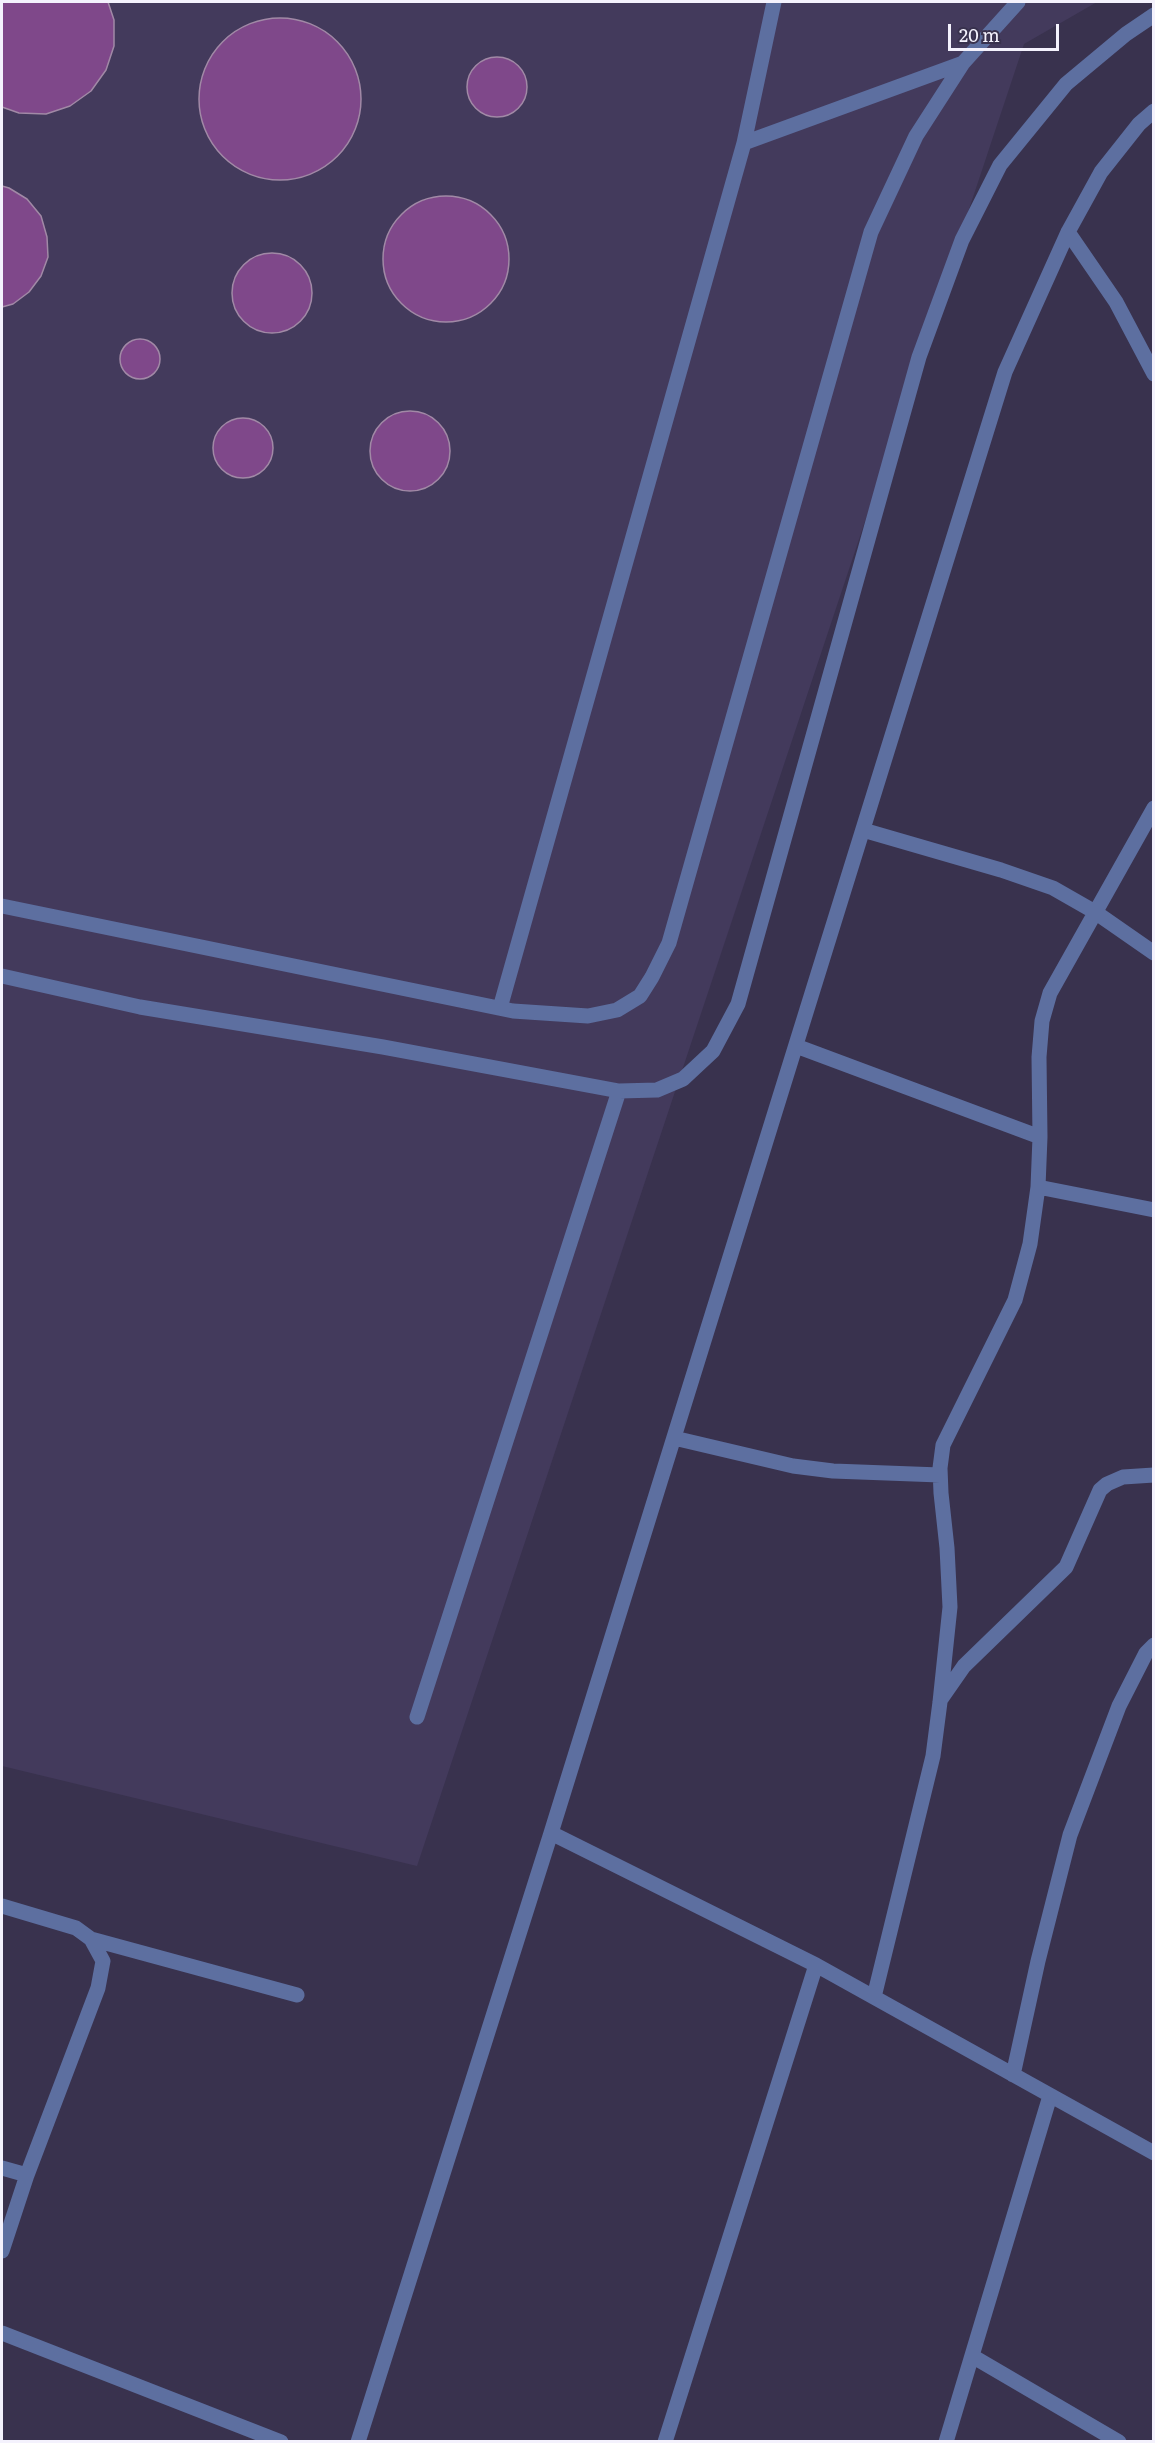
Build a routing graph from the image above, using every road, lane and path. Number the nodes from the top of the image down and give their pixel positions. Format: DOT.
graph roads {
  1 [pos="774,2"];
  2 [pos="1018,2"];
  3 [pos="1154,15"];
  4 [pos="963,63"];
  5 [pos="1154,111"];
  6 [pos="744,143"];
  7 [pos="1068,232"];
  8 [pos="1154,374"];
  9 [pos="1154,808"];
  10 [pos="863,830"];
  11 [pos="2,906"];
  12 [pos="1095,912"];
  13 [pos="1154,952"];
  14 [pos="2,976"];
  15 [pos="500,1008"];
  16 [pos="796,1046"];
  17 [pos="619,1091"];
  18 [pos="1040,1137"];
  19 [pos="1038,1187"];
  20 [pos="1154,1210"];
  21 [pos="674,1438"];
  22 [pos="940,1475"];
  23 [pos="1154,1475"];
  24 [pos="1154,1645"];
  25 [pos="940,1702"];
  26 [pos="417,1717"];
  27 [pos="551,1833"];
  28 [pos="2,1906"];
  29 [pos="91,1940"];
  30 [pos="816,1965"];
  31 [pos="297,1995"];
  32 [pos="874,1997"];
  33 [pos="1013,2075"];
  34 [pos="1050,2096"];
  35 [pos="1154,2153"];
  36 [pos="2,2168"];
  37 [pos="27,2175"];
  38 [pos="2,2251"];
  39 [pos="2,2333"];
  40 [pos="972,2356"];
  41 [pos="281,2442"];
  42 [pos="358,2442"];
  43 [pos="664,2442"];
  44 [pos="946,2442"];
  45 [pos="1119,2442"];
  1 -- 6 [label="street"];
  2 -- 4 [label="street"];
  3 -- 17 [label="street"];
  4 -- 6 [label="street"];
  4 -- 15 [label="street"];
  5 -- 7 [label="street"];
  6 -- 15 [label="street"];
  7 -- 8 [label="street"];
  7 -- 10 [label="street"];
  9 -- 12 [label="street"];
  10 -- 12 [label="street"];
  10 -- 16 [label="street"];
  11 -- 15 [label="street"];
  12 -- 13 [label="street"];
  12 -- 18 [label="street"];
  14 -- 17 [label="street"];
  16 -- 18 [label="street"];
  16 -- 21 [label="street"];
  17 -- 26 [label="street"];
  18 -- 19 [label="street"];
  19 -- 20 [label="street"];
  19 -- 22 [label="street"];
  21 -- 22 [label="street"];
  21 -- 27 [label="street"];
  22 -- 25 [label="street"];
  23 -- 25 [label="street"];
  24 -- 33 [label="street"];
  25 -- 32 [label="street"];
  27 -- 30 [label="street"];
  27 -- 42 [label="street"];
  28 -- 29 [label="street"];
  29 -- 31 [label="street"];
  29 -- 37 [label="street"];
  30 -- 32 [label="street"];
  30 -- 43 [label="street"];
  32 -- 33 [label="street"];
  33 -- 34 [label="street"];
  34 -- 35 [label="street"];
  34 -- 40 [label="street"];
  36 -- 37 [label="street"];
  37 -- 38 [label="street"];
  39 -- 41 [label="street"];
  40 -- 44 [label="street"];
  40 -- 45 [label="street"];
}
